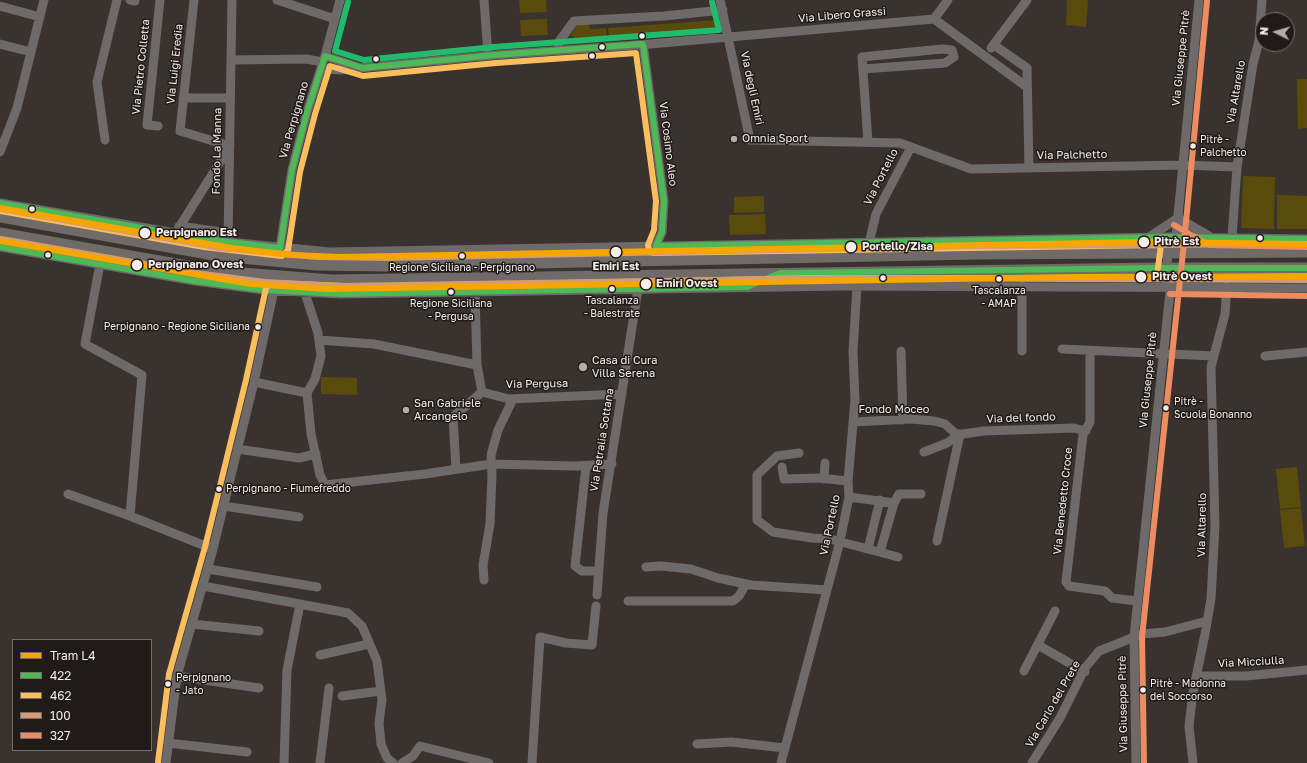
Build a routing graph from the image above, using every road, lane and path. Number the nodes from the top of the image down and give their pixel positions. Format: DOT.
graph roads {
  1 [pos="44,0"];
  2 [pos="117,0"];
  3 [pos="160,0"];
  4 [pos="194,0"];
  5 [pos="232,0"];
  6 [pos="277,0"];
  7 [pos="340,0"];
  8 [pos="484,0"];
  9 [pos="720,0"];
  10 [pos="948,0"];
  11 [pos="1027,0"];
  12 [pos="1199,0"];
  13 [pos="1262,0"];
  14 [pos="0,6"];
  15 [pos="723,10"];
  16 [pos="40,16"];
  17 [pos="335,19"];
  18 [pos="934,19"];
  19 [pos="729,37"];
  20 [pos="0,44"];
  21 [pos="643,44"];
  22 [pos="994,45"];
  23 [pos="559,50"];
  24 [pos="31,52"];
  25 [pos="488,55"];
  26 [pos="985,56"];
  27 [pos="231,60"];
  28 [pos="323,62"];
  29 [pos="363,68"];
  30 [pos="863,69"];
  31 [pos="1027,87"];
  32 [pos="183,98"];
  33 [pos="230,98"];
  34 [pos="158,126"];
  35 [pos="105,140"];
  36 [pos="868,142"];
  37 [pos="230,146"];
  38 [pos="911,147"];
  39 [pos="0,152"];
  40 [pos="1182,165"];
  41 [pos="1237,166"];
  42 [pos="1029,168"];
  43 [pos="0,202"];
  44 [pos="0,217"];
  45 [pos="1178,218"];
  46 [pos="177,230"];
  47 [pos="0,233"];
  48 [pos="1148,237"];
  49 [pos="1210,237"];
  50 [pos="1232,237"];
  51 [pos="228,238"];
  52 [pos="1307,239"];
  53 [pos="927,242"];
  54 [pos="1172,242"];
  55 [pos="869,243"];
  56 [pos="656,246"];
  57 [pos="0,247"];
  58 [pos="280,248"];
  59 [pos="1307,252"];
  60 [pos="974,254"];
  61 [pos="100,264"];
  62 [pos="1307,268"];
  63 [pos="780,273"];
  64 [pos="1169,273"];
  65 [pos="857,286"];
  66 [pos="1022,286"];
  67 [pos="1155,286"];
  68 [pos="1170,286"];
  69 [pos="1227,286"];
  70 [pos="747,287"];
  71 [pos="1307,288"];
  72 [pos="638,289"];
  73 [pos="274,290"];
  74 [pos="475,292"];
  75 [pos="305,293"];
  76 [pos="319,340"];
  77 [pos="1062,349"];
  78 [pos="901,351"];
  79 [pos="1022,351"];
  80 [pos="1090,351"];
  81 [pos="1307,352"];
  82 [pos="1162,354"];
  83 [pos="1213,356"];
  84 [pos="1264,356"];
  85 [pos="477,365"];
  86 [pos="254,382"];
  87 [pos="482,392"];
  88 [pos="306,393"];
  89 [pos="622,394"];
  90 [pos="513,399"];
  91 [pos="903,420"];
  92 [pos="853,422"];
  93 [pos="1086,431"];
  94 [pos="958,434"];
  95 [pos="237,450"];
  96 [pos="924,452"];
  97 [pos="799,453"];
  98 [pos="316,454"];
  99 [pos="825,463"];
  100 [pos="491,464"];
  101 [pos="612,464"];
  102 [pos="586,466"];
  103 [pos="782,467"];
  104 [pos="456,469"];
  105 [pos="824,478"];
  106 [pos="846,480"];
  107 [pos="68,494"];
  108 [pos="921,494"];
  109 [pos="849,497"];
  110 [pos="880,500"];
  111 [pos="894,503"];
  112 [pos="223,506"];
  113 [pos="130,516"];
  114 [pos="299,517"];
  115 [pos="840,541"];
  116 [pos="937,541"];
  117 [pos="213,549"];
  118 [pos="868,549"];
  119 [pos="880,552"];
  120 [pos="898,557"];
  121 [pos="646,567"];
  122 [pos="208,568"];
  123 [pos="599,571"];
  124 [pos="484,580"];
  125 [pos="746,584"];
  126 [pos="203,586"];
  127 [pos="317,587"];
  128 [pos="827,590"];
  129 [pos="597,595"];
  130 [pos="628,601"];
  131 [pos="1137,601"];
  132 [pos="300,604"];
  133 [pos="596,606"];
  134 [pos="1055,611"];
  135 [pos="1207,621"];
  136 [pos="192,624"];
  137 [pos="259,631"];
  138 [pos="1134,637"];
  139 [pos="369,644"];
  140 [pos="1038,645"];
  141 [pos="320,656"];
  142 [pos="1307,670"];
  143 [pos="1024,671"];
  144 [pos="1085,672"];
  145 [pos="177,676"];
  146 [pos="1197,676"];
  147 [pos="258,688"];
  148 [pos="329,688"];
  149 [pos="381,691"];
  150 [pos="342,696"];
  151 [pos="168,743"];
  152 [pos="697,744"];
  153 [pos="785,748"];
  154 [pos="247,752"];
  155 [pos="166,763"];
  156 [pos="284,763"];
  157 [pos="320,763"];
  158 [pos="393,763"];
  159 [pos="402,763"];
  160 [pos="489,763"];
  161 [pos="532,763"];
  162 [pos="780,763"];
  163 [pos="1032,763"];
  164 [pos="1136,763"];
  165 [pos="1193,763"];
  1 -- 16 [label="street"];
  2 -- 35 [label="street"];
  3 -- 34 [label="street, Via Pietro Colletta"];
  4 -- 32 [label="street, Via Luigi Eredia"];
  5 -- 27 [label="street, Fondo La Manna"];
  6 -- 17 [label="street"];
  7 -- 17 [label="street, Via Perpignano"];
  8 -- 25 [label="street"];
  9 -- 15 [label="street, Via degli Emiri"];
  10 -- 18 [label="street"];
  11 -- 22 [label="street"];
  12 -- 40 [label="street, Via Giuseppe Pitrè"];
  13 -- 41 [label="street, Via Altarello"];
  14 -- 16 [label="street"];
  15 -- 19 [label="street, Via degli Emiri"];
  15 -- 23 [label="street"];
  16 -- 24 [label="street"];
  17 -- 28 [label="street, Via Perpignano"];
  18 -- 19 [label="street, Via Libero Grassi"];
  18 -- 26 [label="street"];
  19 -- 21 [label="street, Via Libero Grassi"];
  19 -- 36 [label="street, Via degli Emiri"];
  20 -- 24 [label="street"];
  21 -- 23 [label="street, Via Libero Grassi"];
  21 -- 56 [label="street, Via Cosimo Aleo"];
  22 -- 26 [label="street"];
  22 -- 31 [label="street"];
  23 -- 25 [label="street, Via Libero Grassi"];
  24 -- 39 [label="street"];
  25 -- 29 [label="street, Via Libero Grassi"];
  26 -- 31 [label="street"];
  27 -- 28 [label="street"];
  27 -- 33 [label="street, Fondo La Manna"];
  28 -- 29 [label="street"];
  28 -- 29 [label="street, Via Libero Grassi"];
  28 -- 58 [label="street, Via Perpignano"];
  30 -- 30 [label="street"];
  30 -- 36 [label="street"];
  31 -- 42 [label="street"];
  32 -- 33 [label="street"];
  32 -- 37 [label="street, Via Luigi Eredia"];
  33 -- 37 [label="street, Fondo La Manna"];
  36 -- 38 [label="street, Via degli Emiri"];
  37 -- 46 [label="street"];
  37 -- 51 [label="street, Fondo La Manna"];
  38 -- 42 [label="street, Via Palchetto"];
  38 -- 55 [label="street, Via Portello"];
  40 -- 41 [label="street, Via Palchetto"];
  40 -- 42 [label="street, Via Palchetto"];
  40 -- 45 [label="street, Via Giuseppe Pitrè"];
  41 -- 50 [label="street, Via Altarello"];
  43 -- 46 [label="street"];
  44 -- 60 [label="main road"];
  45 -- 48 [label="street"];
  45 -- 49 [label="street"];
  45 -- 54 [label="street, Via Giuseppe Pitrè"];
  46 -- 51 [label="street"];
  47 -- 63 [label="main road"];
  48 -- 53 [label="street"];
  48 -- 54 [label="street"];
  49 -- 50 [label="street"];
  49 -- 54 [label="street"];
  50 -- 52 [label="street"];
  51 -- 58 [label="street"];
  53 -- 55 [label="street"];
  53 -- 60 [label="main road"];
  54 -- 64 [label="street, Via Giuseppe Pitrè, bridge"];
  55 -- 56 [label="street"];
  56 -- 58 [label="street"];
  57 -- 61 [label="street"];
  59 -- 60 [label="main road"];
  61 -- 73 [label="street"];
  61 -- 113 [label="street"];
  62 -- 63 [label="main road"];
  63 -- 70 [label="main road"];
  64 -- 67 [label="street"];
  64 -- 68 [label="street, Via Giuseppe Pitrè"];
  65 -- 66 [label="street"];
  65 -- 70 [label="street"];
  65 -- 92 [label="street, Via Portello"];
  66 -- 67 [label="street"];
  66 -- 79 [label="street"];
  67 -- 68 [label="street"];
  68 -- 69 [label="street"];
  68 -- 82 [label="street, Via Giuseppe Pitrè"];
  69 -- 71 [label="street"];
  69 -- 83 [label="street, Via Altarello"];
  70 -- 72 [label="street"];
  72 -- 74 [label="street"];
  72 -- 89 [label="street, Via Petralia Sottana"];
  73 -- 75 [label="street"];
  73 -- 86 [label="street"];
  74 -- 75 [label="street"];
  74 -- 85 [label="street"];
  75 -- 76 [label="street"];
  76 -- 85 [label="street"];
  76 -- 88 [label="street"];
  77 -- 80 [label="street"];
  78 -- 91 [label="street"];
  80 -- 82 [label="street"];
  80 -- 93 [label="street, Via Benedetto Croce"];
  81 -- 84 [label="street"];
  82 -- 83 [label="street"];
  82 -- 131 [label="street, Via Giuseppe Pitrè"];
  83 -- 135 [label="street, Via Altarello"];
  85 -- 87 [label="street"];
  86 -- 88 [label="street"];
  86 -- 95 [label="street"];
  87 -- 90 [label="street, Via Pergusa"];
  87 -- 104 [label="street"];
  88 -- 98 [label="street"];
  89 -- 90 [label="street, Via Pergusa"];
  89 -- 101 [label="street, Via Petralia Sottana"];
  90 -- 100 [label="street"];
  91 -- 92 [label="street, Fondo Moceo"];
  91 -- 94 [label="street, Fondo Moceo"];
  92 -- 106 [label="street, Via Portello"];
  93 -- 94 [label="street, Via del fondo"];
  93 -- 131 [label="street, Via Benedetto Croce"];
  94 -- 96 [label="street"];
  94 -- 116 [label="street"];
  95 -- 98 [label="street"];
  95 -- 112 [label="street"];
  97 -- 115 [label="street"];
  98 -- 104 [label="street"];
  99 -- 105 [label="street"];
  100 -- 102 [label="street"];
  100 -- 104 [label="street"];
  100 -- 124 [label="street"];
  101 -- 102 [label="street"];
  101 -- 123 [label="street, Via Petralia Sottana"];
  102 -- 123 [label="street"];
  103 -- 105 [label="street"];
  105 -- 106 [label="street"];
  106 -- 109 [label="street, Via Portello"];
  107 -- 113 [label="street"];
  108 -- 111 [label="street"];
  109 -- 110 [label="street"];
  109 -- 115 [label="street, Via Portello"];
  110 -- 111 [label="street"];
  110 -- 118 [label="street"];
  111 -- 119 [label="street"];
  112 -- 114 [label="street"];
  112 -- 117 [label="street"];
  113 -- 117 [label="street"];
  115 -- 118 [label="street"];
  115 -- 128 [label="street, Via Portello"];
  117 -- 122 [label="street"];
  118 -- 119 [label="street"];
  119 -- 120 [label="street"];
  121 -- 125 [label="street"];
  122 -- 126 [label="street"];
  122 -- 127 [label="street"];
  123 -- 129 [label="street, Via Petralia Sottana"];
  125 -- 128 [label="street"];
  125 -- 130 [label="street"];
  126 -- 132 [label="street"];
  126 -- 136 [label="street"];
  128 -- 153 [label="street, Via Portello"];
  131 -- 138 [label="street, Via Giuseppe Pitrè"];
  132 -- 139 [label="street"];
  132 -- 156 [label="street"];
  133 -- 161 [label="street"];
  134 -- 140 [label="street"];
  135 -- 138 [label="street, Via Carlo del Prete"];
  135 -- 146 [label="street, Via Altarello"];
  136 -- 137 [label="street"];
  136 -- 145 [label="street"];
  138 -- 144 [label="street, Via Carlo del Prete"];
  138 -- 164 [label="street, Via Giuseppe Pitrè"];
  139 -- 141 [label="street"];
  139 -- 149 [label="street"];
  140 -- 143 [label="street"];
  140 -- 144 [label="street"];
  142 -- 146 [label="street, Via Micciulla"];
  144 -- 163 [label="street, Via Carlo del Prete"];
  145 -- 147 [label="street"];
  145 -- 151 [label="street"];
  146 -- 165 [label="street, Via Altarello"];
  148 -- 157 [label="street"];
  149 -- 150 [label="street"];
  149 -- 158 [label="street"];
  151 -- 154 [label="street"];
  151 -- 155 [label="street"];
  152 -- 153 [label="street"];
  153 -- 162 [label="street, Via Portello"];
  159 -- 160 [label="street"];
}
